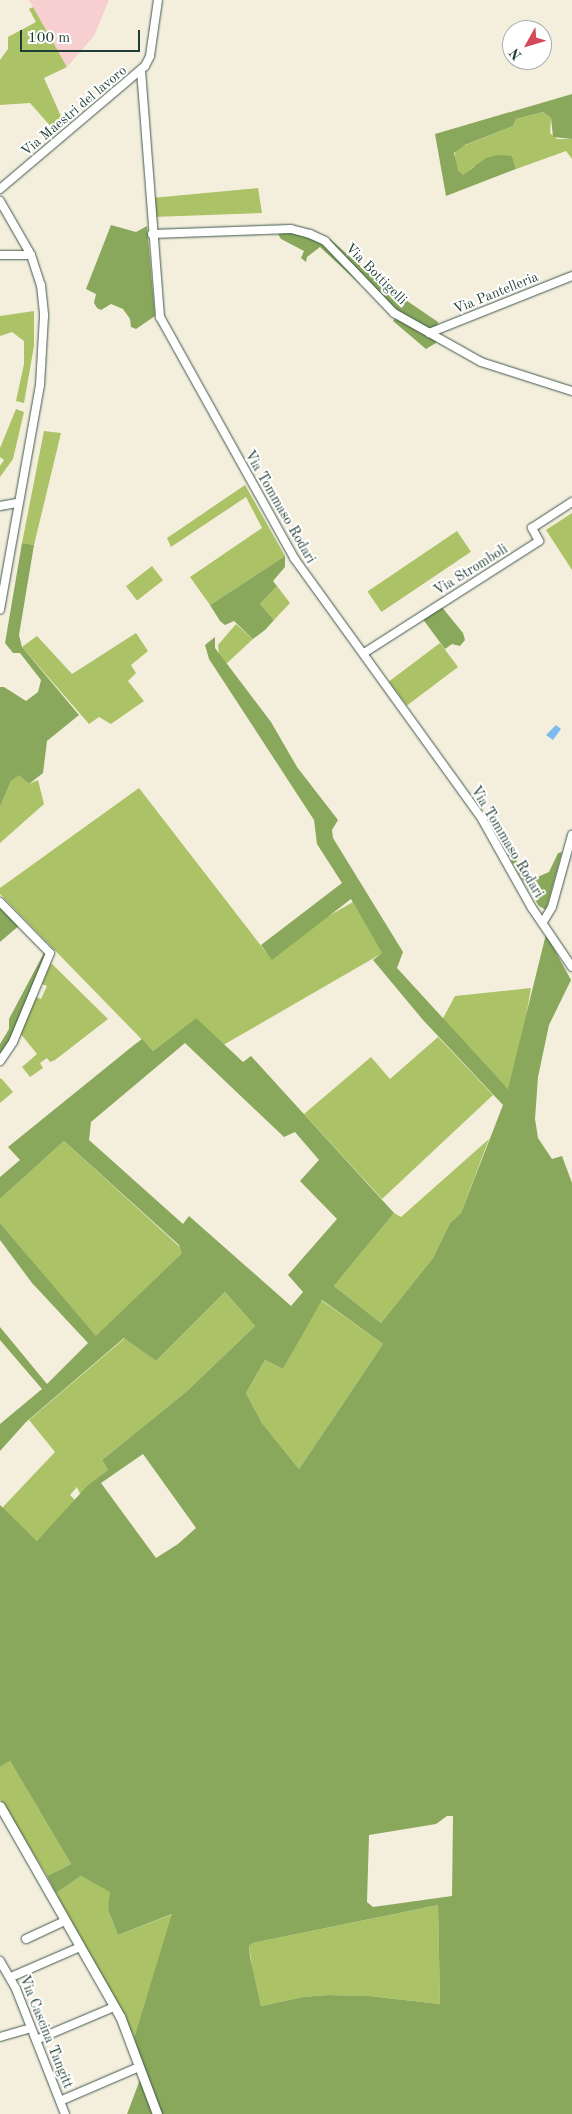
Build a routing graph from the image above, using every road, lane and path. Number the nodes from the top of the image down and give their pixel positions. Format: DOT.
graph roads {
  1 [pos="158,0"];
  2 [pos="141,70"];
  3 [pos="0,189"];
  4 [pos="0,200"];
  5 [pos="152,234"];
  6 [pos="0,255"];
  7 [pos="32,255"];
  8 [pos="572,276"];
  9 [pos="429,333"];
  10 [pos="572,385"];
  11 [pos="564,388"];
  12 [pos="572,392"];
  13 [pos="572,502"];
  14 [pos="16,503"];
  15 [pos="0,506"];
  16 [pos="0,609"];
  17 [pos="364,653"];
  18 [pos="572,835"];
  19 [pos="0,902"];
  20 [pos="543,922"];
  21 [pos="572,967"];
  22 [pos="0,1061"];
  23 [pos="0,1806"];
  24 [pos="65,1921"];
  25 [pos="26,1939"];
  26 [pos="80,1947"];
  27 [pos="0,1961"];
  28 [pos="10,1976"];
  29 [pos="114,2007"];
  30 [pos="31,2028"];
  31 [pos="0,2037"];
  32 [pos="36,2040"];
  33 [pos="139,2067"];
  34 [pos="60,2101"];
  35 [pos="65,2114"];
  36 [pos="157,2114"];
  1 -- 2 [label="street, Via Tommaso Rodari"];
  2 -- 3 [label="street, Via Maestri del lavoro"];
  2 -- 5 [label="street, Via Tommaso Rodari"];
  4 -- 7 [label="street"];
  5 -- 9 [label="street, Via Bottigelli"];
  5 -- 17 [label="street, Via Tommaso Rodari"];
  6 -- 7 [label="street"];
  7 -- 14 [label="street"];
  8 -- 9 [label="street, Via Pantelleria"];
  9 -- 11 [label="street, Via Bottigelli"];
  10 -- 11 [label="street"];
  11 -- 12 [label="street, Via Bottigelli"];
  13 -- 17 [label="street, Via Stromboli"];
  14 -- 15 [label="street"];
  14 -- 16 [label="street"];
  17 -- 20 [label="street, Via Tommaso Rodari"];
  18 -- 20 [label="street"];
  19 -- 22 [label="street"];
  20 -- 21 [label="street, Via Tommaso Rodari"];
  23 -- 24 [label="street"];
  24 -- 25 [label="street"];
  24 -- 26 [label="street"];
  26 -- 28 [label="street"];
  26 -- 29 [label="street"];
  27 -- 28 [label="street, Via Cascina Tangitt"];
  28 -- 30 [label="street, Via Cascina Tangitt"];
  29 -- 32 [label="street"];
  29 -- 33 [label="street"];
  30 -- 31 [label="street"];
  30 -- 32 [label="street, Via Cascina Tangitt"];
  32 -- 34 [label="street, Via Cascina Tangitt"];
  33 -- 34 [label="street"];
  33 -- 36 [label="street"];
  34 -- 35 [label="street, Via Cascina Tangitt"];
}
